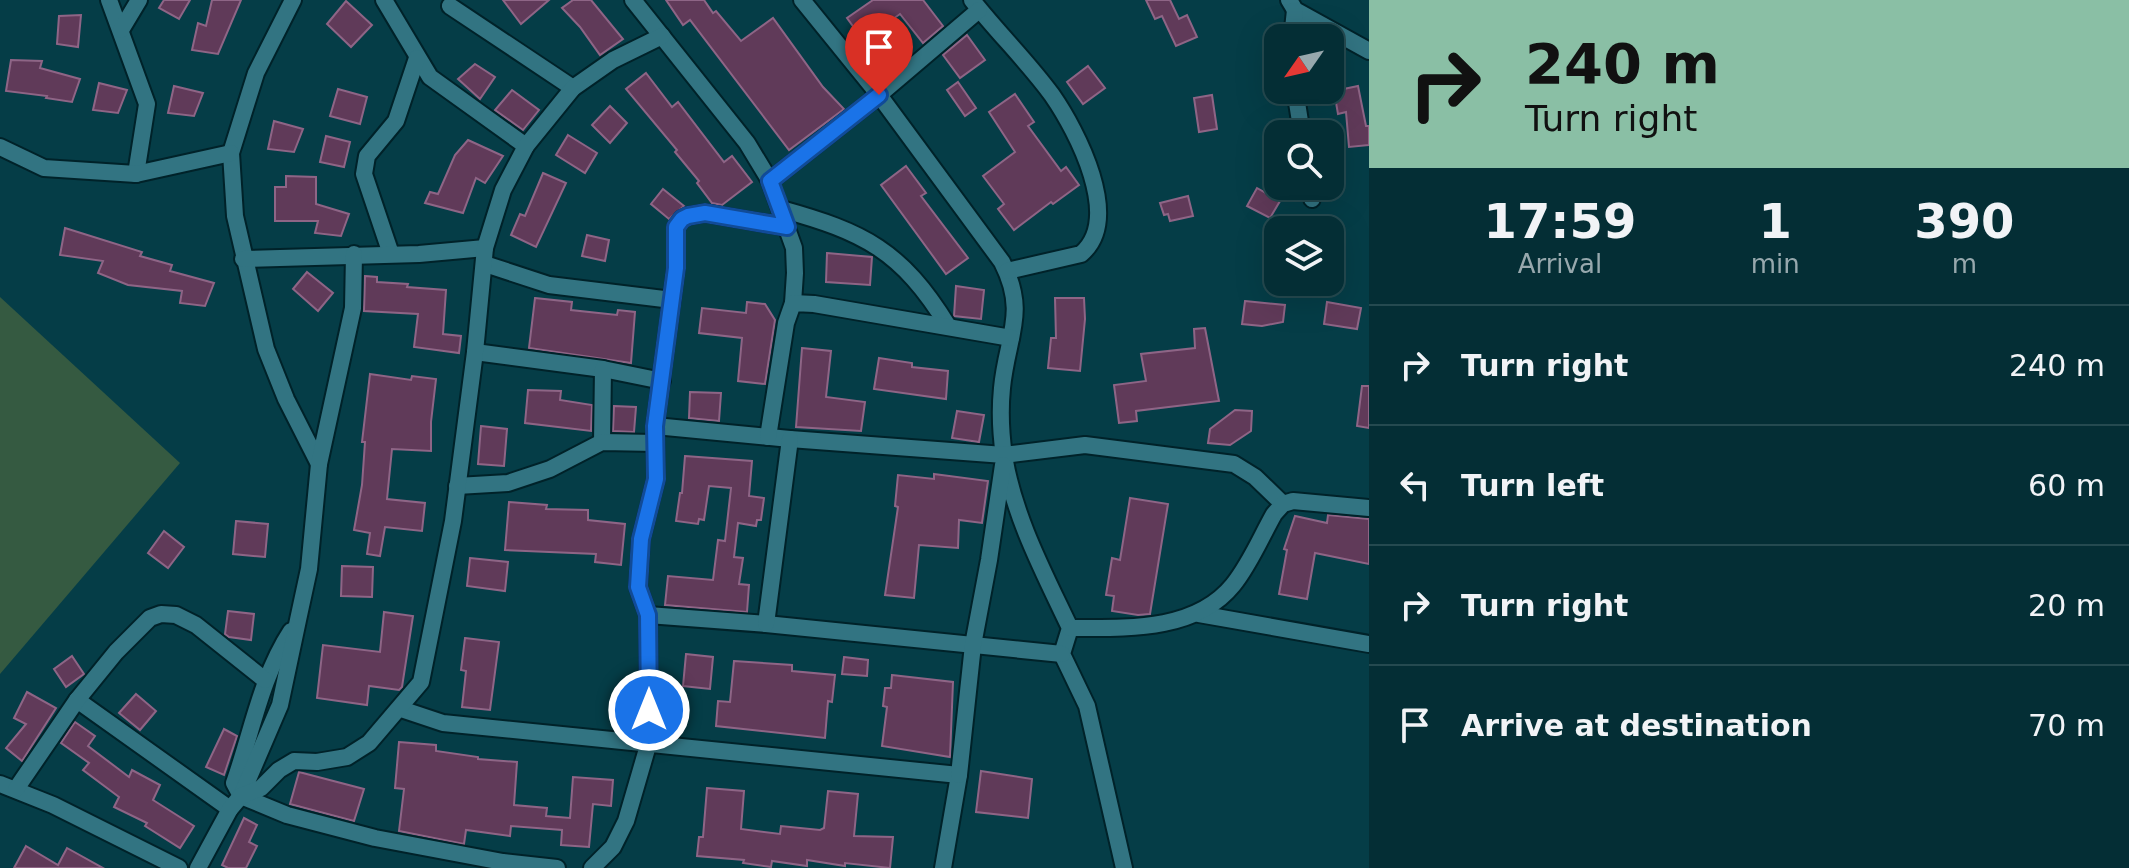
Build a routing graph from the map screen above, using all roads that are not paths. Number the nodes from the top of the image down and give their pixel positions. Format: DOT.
graph roads {
  1 [pos="109,0"];
  2 [pos="139,0"];
  3 [pos="293,0"];
  4 [pos="384,0"];
  5 [pos="633,0"];
  6 [pos="802,0"];
  7 [pos="976,5"];
  8 [pos="1292,5"];
  9 [pos="450,6"];
  10 [pos="121,30"];
  11 [pos="662,36"];
  12 [pos="1369,51"];
  13 [pos="417,58"];
  14 [pos="573,88"];
  15 [pos="879,95"];
  16 [pos="526,146"];
  17 [pos="0,147"];
  18 [pos="231,153"];
  19 [pos="136,174"];
  20 [pos="770,181"];
  21 [pos="781,209"];
  22 [pos="787,227"];
  23 [pos="354,254"];
  24 [pos="391,254"];
  25 [pos="485,256"];
  26 [pos="243,259"];
  27 [pos="1007,271"];
  28 [pos="672,300"];
  29 [pos="793,303"];
  30 [pos="948,326"];
  31 [pos="1011,338"];
  32 [pos="475,352"];
  33 [pos="603,369"];
  34 [pos="662,381"];
  35 [pos="655,426"];
  36 [pos="768,437"];
  37 [pos="790,439"];
  38 [pos="602,442"];
  39 [pos="655,443"];
  40 [pos="1004,455"];
  41 [pos="319,464"];
  42 [pos="457,486"];
  43 [pos="1283,504"];
  44 [pos="1369,508"];
  45 [pos="1199,614"];
  46 [pos="648,615"];
  47 [pos="298,620"];
  48 [pos="766,624"];
  49 [pos="1070,628"];
  50 [pos="1369,644"];
  51 [pos="973,645"];
  52 [pos="1062,654"];
  53 [pos="265,680"];
  54 [pos="77,700"];
  55 [pos="401,709"];
  56 [pos="649,742"];
  57 [pos="959,775"];
  58 [pos="8,786"];
  59 [pos="235,802"];
  60 [pos="179,868"];
  61 [pos="198,868"];
  62 [pos="557,868"];
  63 [pos="592,868"];
  64 [pos="943,868"];
  65 [pos="1124,868"];
  1 -- 10 [label="street"];
  2 -- 10 [label="street"];
  3 -- 18 [label="street"];
  4 -- 13 [label="street"];
  5 -- 11 [label="street"];
  6 -- 15 [label="street"];
  7 -- 15 [label="street"];
  7 -- 27 [label="street"];
  8 -- 12 [label="street"];
  9 -- 14 [label="street"];
  10 -- 19 [label="street"];
  11 -- 14 [label="street"];
  11 -- 20 [label="street"];
  13 -- 16 [label="street"];
  13 -- 24 [label="street"];
  14 -- 16 [label="street"];
  15 -- 20 [label="street"];
  15 -- 27 [label="street"];
  16 -- 25 [label="street"];
  17 -- 19 [label="street"];
  18 -- 19 [label="street"];
  18 -- 26 [label="street"];
  20 -- 21 [label="street"];
  21 -- 22 [label="street"];
  21 -- 30 [label="street"];
  22 -- 28 [label="street"];
  22 -- 29 [label="street"];
  23 -- 24 [label="street"];
  23 -- 26 [label="street"];
  23 -- 41 [label="street"];
  24 -- 25 [label="street"];
  25 -- 28 [label="street"];
  25 -- 32 [label="street"];
  26 -- 41 [label="street"];
  27 -- 31 [label="street"];
  28 -- 34 [label="street"];
  29 -- 30 [label="street"];
  29 -- 36 [label="street"];
  30 -- 31 [label="street"];
  31 -- 40 [label="street"];
  32 -- 33 [label="street"];
  32 -- 42 [label="street"];
  33 -- 34 [label="street"];
  33 -- 38 [label="street"];
  34 -- 35 [label="street"];
  35 -- 36 [label="street"];
  35 -- 39 [label="street"];
  36 -- 37 [label="street"];
  37 -- 40 [label="street"];
  37 -- 48 [label="street"];
  38 -- 39 [label="street"];
  38 -- 42 [label="street"];
  39 -- 46 [label="street"];
  40 -- 43 [label="street"];
  40 -- 49 [label="street"];
  40 -- 51 [label="street"];
  41 -- 47 [label="street"];
  42 -- 55 [label="street"];
  43 -- 44 [label="street"];
  43 -- 45 [label="street"];
  45 -- 49 [label="street"];
  45 -- 50 [label="street"];
  46 -- 48 [label="street"];
  46 -- 56 [label="street"];
  47 -- 53 [label="street"];
  47 -- 59 [label="street"];
  48 -- 51 [label="street"];
  49 -- 52 [label="street"];
  51 -- 52 [label="street"];
  51 -- 57 [label="street"];
  52 -- 65 [label="street"];
  53 -- 54 [label="street"];
  53 -- 59 [label="street"];
  54 -- 58 [label="street"];
  54 -- 59 [label="street"];
  55 -- 56 [label="street"];
  55 -- 59 [label="street"];
  56 -- 57 [label="street"];
  56 -- 63 [label="street"];
  57 -- 64 [label="street"];
  58 -- 60 [label="street"];
  59 -- 61 [label="street"];
  59 -- 62 [label="street"];
}
